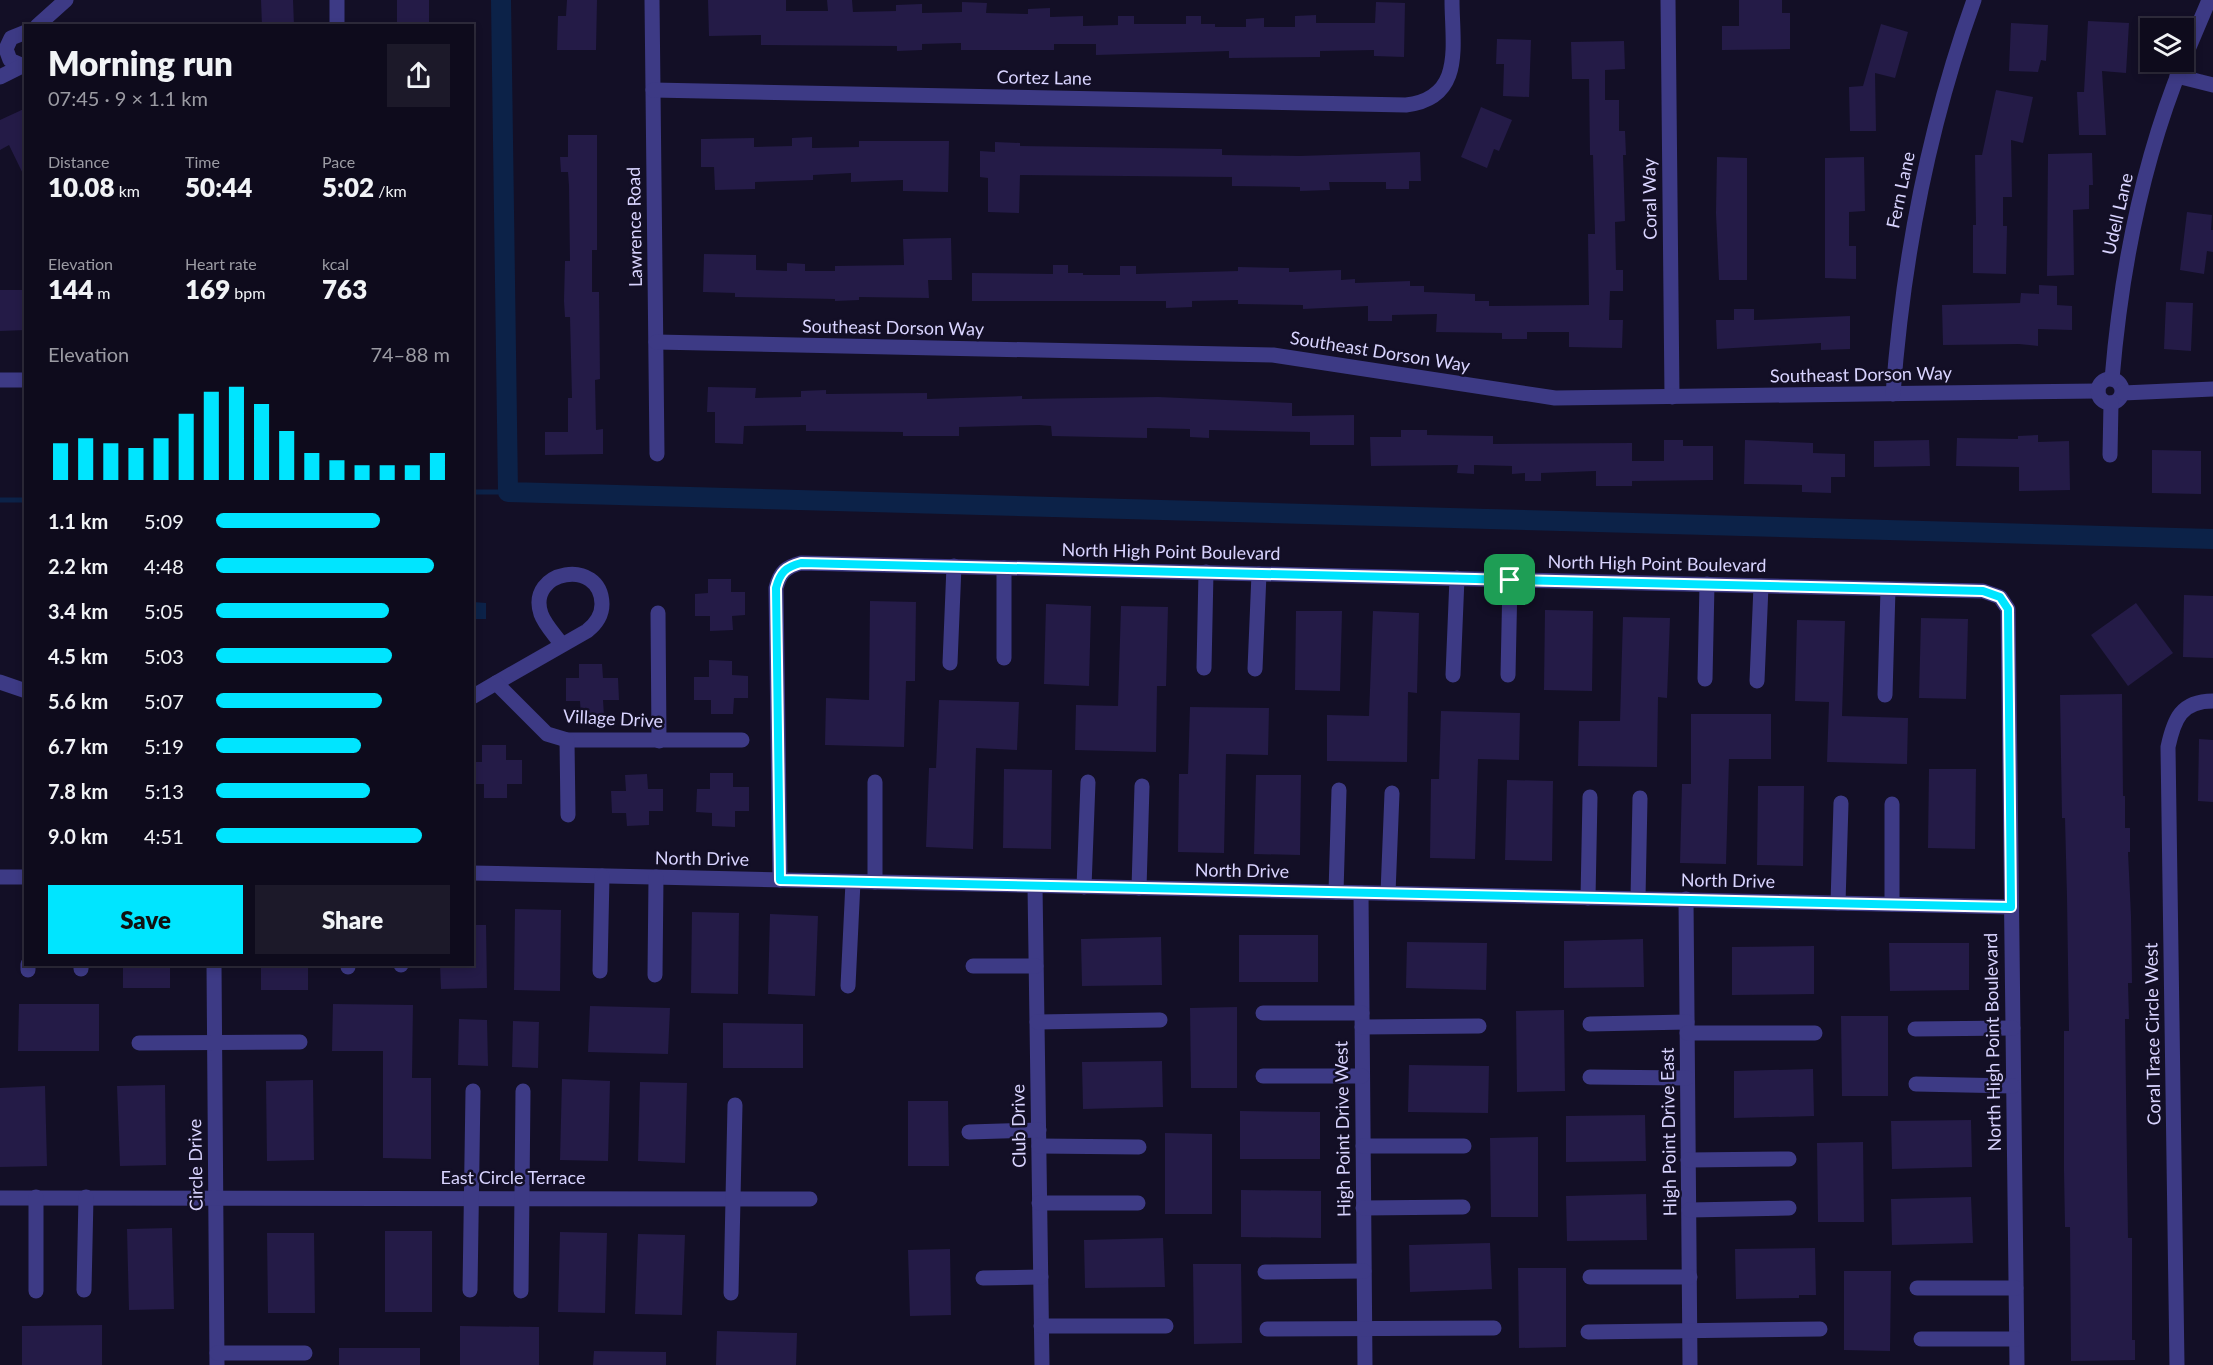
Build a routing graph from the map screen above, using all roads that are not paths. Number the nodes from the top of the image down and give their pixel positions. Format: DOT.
graph roads {
  1 [pos="66,0"];
  2 [pos="337,0"];
  3 [pos="652,0"];
  4 [pos="1452,0"];
  5 [pos="1668,0"];
  6 [pos="1974,0"];
  7 [pos="2209,0"];
  8 [pos="45,23"];
  9 [pos="337,24"];
  10 [pos="24,33"];
  11 [pos="2194,35"];
  12 [pos="3,54"];
  13 [pos="23,67"];
  14 [pos="2179,72"];
  15 [pos="2192,72"];
  16 [pos="0,77"];
  17 [pos="2213,85"];
  18 [pos="653,90"];
  19 [pos="656,342"];
  20 [pos="2112,379"];
  21 [pos="0,380"];
  22 [pos="24,380"];
  23 [pos="2213,389"];
  24 [pos="2098,391"];
  25 [pos="2122,393"];
  26 [pos="1893,394"];
  27 [pos="1672,397"];
  28 [pos="2111,403"];
  29 [pos="657,454"];
  30 [pos="2110,455"];
  31 [pos="954,566"];
  32 [pos="1004,568"];
  33 [pos="1206,573"];
  34 [pos="1259,574"];
  35 [pos="1457,578"];
  36 [pos="1510,580"];
  37 [pos="1707,584"];
  38 [pos="1761,586"];
  39 [pos="1888,589"];
  40 [pos="658,613"];
  41 [pos="562,645"];
  42 [pos="1004,658"];
  43 [pos="950,663"];
  44 [pos="1204,668"];
  45 [pos="1255,669"];
  46 [pos="1453,675"];
  47 [pos="1508,675"];
  48 [pos="1705,679"];
  49 [pos="1757,681"];
  50 [pos="0,682"];
  51 [pos="496,683"];
  52 [pos="24,689"];
  53 [pos="1885,695"];
  54 [pos="474,696"];
  55 [pos="2213,701"];
  56 [pos="567,740"];
  57 [pos="742,740"];
  58 [pos="659,741"];
  59 [pos="875,782"];
  60 [pos="1088,782"];
  61 [pos="1142,786"];
  62 [pos="1339,789"];
  63 [pos="1392,793"];
  64 [pos="1590,797"];
  65 [pos="1640,798"];
  66 [pos="1841,803"];
  67 [pos="1892,804"];
  68 [pos="568,815"];
  69 [pos="474,873"];
  70 [pos="602,876"];
  71 [pos="24,877"];
  72 [pos="656,877"];
  73 [pos="0,878"];
  74 [pos="780,880"];
  75 [pos="853,882"];
  76 [pos="875,882"];
  77 [pos="1035,886"];
  78 [pos="1084,887"];
  79 [pos="1139,888"];
  80 [pos="1336,892"];
  81 [pos="1361,893"];
  82 [pos="1388,893"];
  83 [pos="1588,898"];
  84 [pos="1638,898"];
  85 [pos="1686,899"];
  86 [pos="1838,903"];
  87 [pos="1892,904"];
  88 [pos="2011,907"];
  89 [pos="214,966"];
  90 [pos="973,966"];
  91 [pos="1036,966"];
  92 [pos="600,971"];
  93 [pos="655,975"];
  94 [pos="849,986"];
  95 [pos="1263,1013"];
  96 [pos="1160,1020"];
  97 [pos="1362,1020"];
  98 [pos="1037,1022"];
  99 [pos="1590,1024"];
  100 [pos="1479,1026"];
  101 [pos="1687,1028"];
  102 [pos="2013,1028"];
  103 [pos="1915,1029"];
  104 [pos="1815,1033"];
  105 [pos="300,1042"];
  106 [pos="139,1043"];
  107 [pos="214,1043"];
  108 [pos="1263,1076"];
  109 [pos="1362,1076"];
  110 [pos="1590,1077"];
  111 [pos="1687,1078"];
  112 [pos="1916,1084"];
  113 [pos="2013,1086"];
  114 [pos="473,1091"];
  115 [pos="523,1091"];
  116 [pos="735,1105"];
  117 [pos="969,1132"];
  118 [pos="1039,1138"];
  119 [pos="1363,1146"];
  120 [pos="1464,1146"];
  121 [pos="1139,1147"];
  122 [pos="1789,1159"];
  123 [pos="1688,1160"];
  124 [pos="216,1196"];
  125 [pos="36,1197"];
  126 [pos="86,1197"];
  127 [pos="471,1197"];
  128 [pos="522,1197"];
  129 [pos="0,1198"];
  130 [pos="734,1198"];
  131 [pos="810,1199"];
  132 [pos="1039,1203"];
  133 [pos="1138,1203"];
  134 [pos="1463,1207"];
  135 [pos="1363,1208"];
  136 [pos="1789,1208"];
  137 [pos="1689,1210"];
  138 [pos="1364,1271"];
  139 [pos="1265,1272"];
  140 [pos="1041,1277"];
  141 [pos="1590,1277"];
  142 [pos="1690,1277"];
  143 [pos="983,1278"];
  144 [pos="1917,1288"];
  145 [pos="2016,1288"];
  146 [pos="84,1290"];
  147 [pos="470,1290"];
  148 [pos="36,1291"];
  149 [pos="521,1291"];
  150 [pos="731,1293"];
  151 [pos="1041,1326"];
  152 [pos="1166,1326"];
  153 [pos="1494,1328"];
  154 [pos="1267,1329"];
  155 [pos="1365,1329"];
  156 [pos="1820,1329"];
  157 [pos="1690,1331"];
  158 [pos="1588,1332"];
  159 [pos="1921,1339"];
  160 [pos="2016,1339"];
  161 [pos="305,1353"];
  162 [pos="218,1359"];
  163 [pos="1042,1365"];
  164 [pos="1365,1365"];
  165 [pos="1690,1365"];
  166 [pos="2017,1365"];
  167 [pos="2177,1365"];
  1 -- 8 [label="street"];
  2 -- 9 [label="street"];
  3 -- 18 [label="street, Lawrence Road"];
  4 -- 18 [label="street, Cortez Lane"];
  5 -- 27 [label="street, Coral Way"];
  6 -- 26 [label="street, Fern Lane"];
  7 -- 11 [label="street, Udell Lane"];
  10 -- 12 [label="street"];
  12 -- 13 [label="street"];
  13 -- 16 [label="street"];
  14 -- 20 [label="street, Udell Lane"];
  15 -- 17 [label="street"];
  18 -- 19 [label="street, Lawrence Road"];
  19 -- 27 [label="street, Southeast Dorson Way"];
  19 -- 29 [label="street, Lawrence Road"];
  20 -- 24 [label="street"];
  20 -- 25 [label="street"];
  21 -- 22 [label="street"];
  23 -- 25 [label="street"];
  24 -- 26 [label="street, Southeast Dorson Way"];
  24 -- 28 [label="street"];
  25 -- 28 [label="street"];
  26 -- 27 [label="street, Southeast Dorson Way"];
  28 -- 30 [label="street"];
  31 -- 32 [label="street, North High Point Boulevard"];
  31 -- 43 [label="street"];
  31 -- 74 [label="street, North High Point Boulevard"];
  32 -- 33 [label="street, North High Point Boulevard"];
  32 -- 42 [label="street"];
  33 -- 34 [label="street, North High Point Boulevard"];
  33 -- 44 [label="street"];
  34 -- 35 [label="street, North High Point Boulevard"];
  34 -- 45 [label="street"];
  35 -- 36 [label="street, North High Point Boulevard"];
  35 -- 46 [label="street"];
  36 -- 37 [label="street, North High Point Boulevard"];
  36 -- 47 [label="street"];
  37 -- 38 [label="street, North High Point Boulevard"];
  37 -- 48 [label="street"];
  38 -- 39 [label="street, North High Point Boulevard"];
  38 -- 49 [label="street"];
  39 -- 53 [label="street"];
  39 -- 88 [label="street, North High Point Boulevard"];
  40 -- 58 [label="street"];
  41 -- 41 [label="street"];
  41 -- 51 [label="street"];
  50 -- 52 [label="street"];
  51 -- 54 [label="street"];
  51 -- 56 [label="street, Village Drive"];
  55 -- 167 [label="street, Coral Trace Circle West"];
  56 -- 58 [label="street, Village Drive"];
  56 -- 68 [label="street"];
  57 -- 58 [label="street, Village Drive"];
  59 -- 76 [label="street"];
  60 -- 78 [label="street"];
  61 -- 79 [label="street"];
  62 -- 80 [label="street"];
  63 -- 82 [label="street"];
  64 -- 83 [label="street"];
  65 -- 84 [label="street"];
  66 -- 86 [label="street"];
  67 -- 87 [label="street"];
  69 -- 70 [label="street, North Drive"];
  70 -- 72 [label="street, North Drive"];
  70 -- 92 [label="street"];
  71 -- 73 [label="street"];
  72 -- 74 [label="street, North Drive"];
  72 -- 93 [label="street"];
  74 -- 75 [label="street, North Drive"];
  75 -- 76 [label="street, North Drive"];
  75 -- 94 [label="street"];
  76 -- 77 [label="street, North Drive"];
  77 -- 78 [label="street, North Drive"];
  77 -- 91 [label="street, Club Drive"];
  78 -- 79 [label="street, North Drive"];
  79 -- 80 [label="street, North Drive"];
  80 -- 81 [label="street, North Drive"];
  81 -- 82 [label="street, North Drive"];
  81 -- 97 [label="street, High Point Drive West"];
  82 -- 83 [label="street, North Drive"];
  83 -- 84 [label="street, North Drive"];
  84 -- 85 [label="street, North Drive"];
  85 -- 86 [label="street, North Drive"];
  85 -- 101 [label="street, High Point Drive East"];
  86 -- 87 [label="street, North Drive"];
  87 -- 88 [label="street, North Drive"];
  88 -- 102 [label="street, North High Point Boulevard"];
  89 -- 107 [label="street, Circle Drive"];
  90 -- 91 [label="street"];
  91 -- 98 [label="street, Club Drive"];
  95 -- 97 [label="street"];
  96 -- 98 [label="street"];
  97 -- 100 [label="street"];
  97 -- 109 [label="street, High Point Drive West"];
  98 -- 118 [label="street, Club Drive"];
  99 -- 101 [label="street"];
  101 -- 104 [label="street"];
  101 -- 111 [label="street, High Point Drive East"];
  102 -- 103 [label="street"];
  102 -- 113 [label="street, North High Point Boulevard"];
  105 -- 107 [label="street"];
  106 -- 107 [label="street"];
  107 -- 124 [label="street, Circle Drive"];
  108 -- 109 [label="street"];
  109 -- 119 [label="street, High Point Drive West"];
  110 -- 111 [label="street"];
  111 -- 123 [label="street, High Point Drive East"];
  112 -- 113 [label="street"];
  113 -- 145 [label="street, North High Point Boulevard"];
  114 -- 127 [label="street"];
  115 -- 128 [label="street"];
  116 -- 130 [label="street"];
  117 -- 118 [label="street"];
  118 -- 121 [label="street"];
  118 -- 132 [label="street, Club Drive"];
  119 -- 120 [label="street"];
  119 -- 135 [label="street, High Point Drive West"];
  122 -- 123 [label="street"];
  123 -- 137 [label="street, High Point Drive East"];
  124 -- 126 [label="street, East Circle Terrace"];
  124 -- 127 [label="street, East Circle Terrace"];
  124 -- 162 [label="street, Circle Drive"];
  125 -- 126 [label="street, East Circle Terrace"];
  125 -- 129 [label="street, East Circle Terrace"];
  125 -- 148 [label="street"];
  126 -- 146 [label="street"];
  127 -- 128 [label="street, East Circle Terrace"];
  127 -- 147 [label="street"];
  128 -- 130 [label="street, East Circle Terrace"];
  128 -- 149 [label="street"];
  130 -- 131 [label="street, East Circle Terrace"];
  130 -- 150 [label="street"];
  132 -- 133 [label="street"];
  132 -- 140 [label="street, Club Drive"];
  134 -- 135 [label="street"];
  135 -- 138 [label="street, High Point Drive West"];
  136 -- 137 [label="street"];
  137 -- 142 [label="street, High Point Drive East"];
  138 -- 139 [label="street"];
  138 -- 155 [label="street, High Point Drive West"];
  140 -- 143 [label="street"];
  140 -- 151 [label="street, Club Drive"];
  141 -- 142 [label="street"];
  142 -- 157 [label="street, High Point Drive East"];
  144 -- 145 [label="street"];
  145 -- 160 [label="street, North High Point Boulevard"];
  151 -- 152 [label="street"];
  151 -- 163 [label="street, Club Drive"];
  153 -- 155 [label="street"];
  154 -- 155 [label="street"];
  155 -- 164 [label="street, High Point Drive West"];
  156 -- 157 [label="street"];
  157 -- 158 [label="street"];
  157 -- 165 [label="street, High Point Drive East"];
  159 -- 160 [label="street"];
  160 -- 166 [label="street, North High Point Boulevard"];
  161 -- 162 [label="street"];
}
